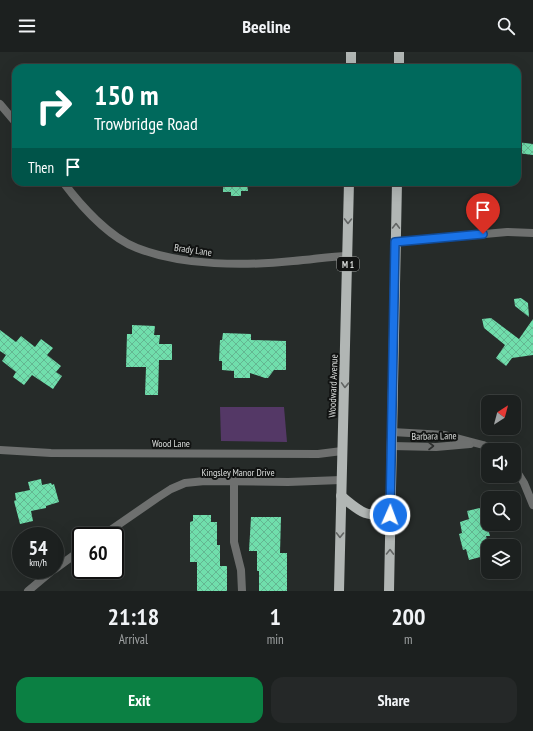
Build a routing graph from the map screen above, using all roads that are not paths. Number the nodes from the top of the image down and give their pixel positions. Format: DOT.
graph roads {
  1 [pos="351,52"];
  2 [pos="399,52"];
  3 [pos="351,64"];
  4 [pos="399,64"];
  5 [pos="0,104"];
  6 [pos="12,118"];
  7 [pos="66,186"];
  8 [pos="349,186"];
  9 [pos="397,186"];
  10 [pos="533,233"];
  11 [pos="395,242"];
  12 [pos="348,256"];
  13 [pos="392,432"];
  14 [pos="477,444"];
  15 [pos="481,445"];
  16 [pos="392,446"];
  17 [pos="0,450"];
  18 [pos="342,451"];
  19 [pos="521,478"];
  20 [pos="341,480"];
  21 [pos="234,481"];
  22 [pos="341,496"];
  23 [pos="533,505"];
  24 [pos="390,515"];
  25 [pos="115,527"];
  26 [pos="42,579"];
  27 [pos="28,591"];
  28 [pos="242,591"];
  29 [pos="339,591"];
  30 [pos="389,591"];
  1 -- 3 [label="main road"];
  2 -- 4 [label="main road"];
  5 -- 6 [label="street"];
  7 -- 12 [label="street, Brady Lane"];
  8 -- 12 [label="main road, Woodward Avenue / M 1, one-way"];
  11 -- 9 [label="main road, one-way"];
  10 -- 11 [label="street"];
  11 -- 13 [label="main road"];
  12 -- 18 [label="main road, Woodward Avenue / M 1, one-way"];
  13 -- 14 [label="street, Barbara Lane"];
  13 -- 16 [label="main road"];
  14 -- 15 [label="street, Barbara Lane"];
  16 -- 14 [label="street, Barbara Lane, one-way"];
  16 -- 24 [label="main road"];
  17 -- 18 [label="street, Wood Lane"];
  18 -- 20 [label="main road, Woodward Avenue / M 1"];
  19 -- 23 [label="street"];
  20 -- 21 [label="street, Kingsley Manor Drive"];
  20 -- 22 [label="main road, Woodward Avenue / M 1"];
  21 -- 25 [label="street, Kingsley Manor Drive"];
  21 -- 28 [label="street"];
  22 -- 24 [label="main road"];
  22 -- 29 [label="main road, Woodward Avenue / M 1, one-way"];
  30 -- 24 [label="main road, one-way"];
  26 -- 27 [label="street"];
}
